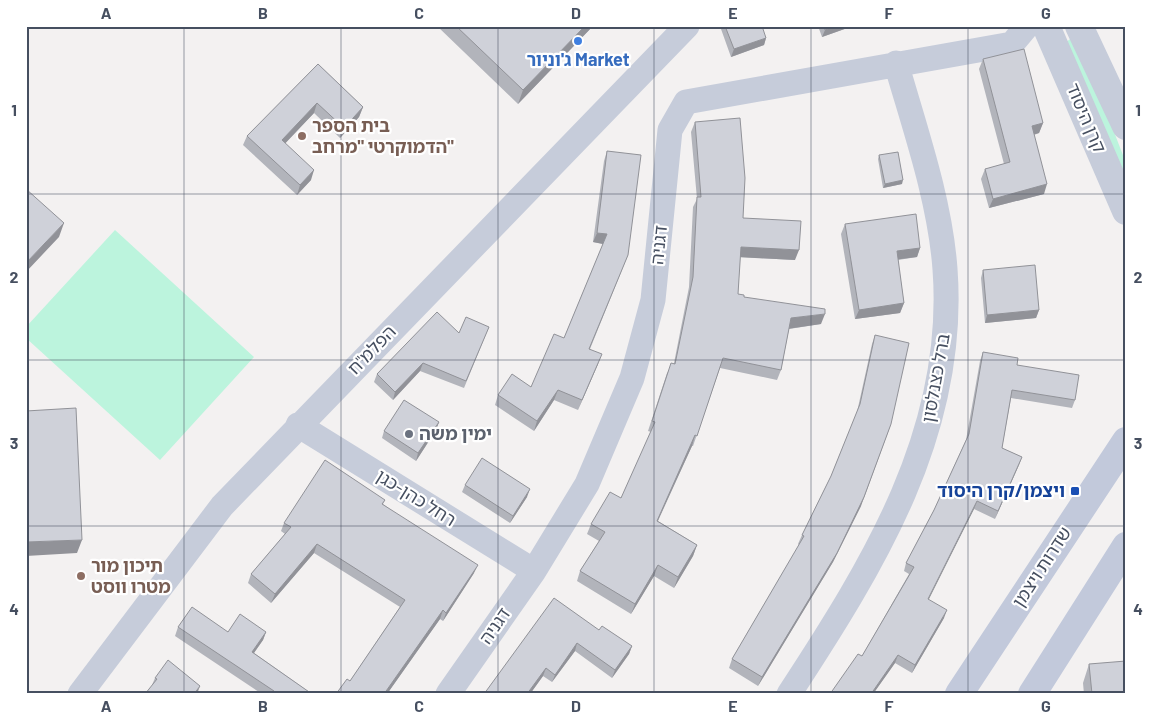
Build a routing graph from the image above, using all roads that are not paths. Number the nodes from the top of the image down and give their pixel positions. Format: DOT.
graph roads {
  1 [pos="687,26"];
  2 [pos="1027,26"];
  3 [pos="1046,26"];
  4 [pos="1079,26"];
  5 [pos="896,63"];
  6 [pos="1126,126"];
  7 [pos="1126,211"];
  8 [pos="298,425"];
  9 [pos="1126,441"];
  10 [pos="1126,546"];
  11 [pos="1126,559"];
  12 [pos="534,571"];
  13 [pos="1104,581"];
  14 [pos="80,694"];
  15 [pos="448,694"];
  16 [pos="789,694"];
  17 [pos="959,694"];
  18 [pos="1032,694"];
  1 -- 8 [label="street, הפלמ\"ח"];
  2 -- 5 [label="street, דגניה"];
  3 -- 7 [label="street, קרן היסוד"];
  4 -- 6 [label="street, קרן היסוד"];
  5 -- 12 [label="street, דגניה"];
  5 -- 16 [label="street, ברל כצנלסון"];
  8 -- 12 [label="street, רחל כהן-כגן"];
  8 -- 14 [label="street, הפלמ\"ח"];
  9 -- 17 [label="main road, שדרות ויצמן"];
  10 -- 13 [label="main road"];
  11 -- 13 [label="main road"];
  12 -- 15 [label="street, דגניה"];
  13 -- 18 [label="main road"];
}
